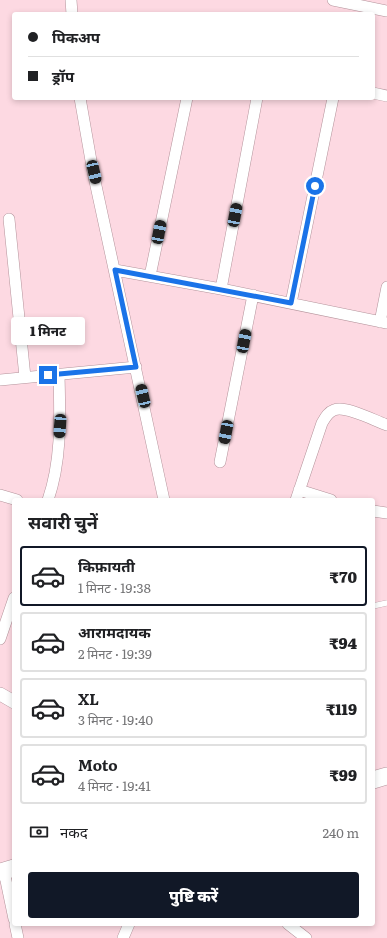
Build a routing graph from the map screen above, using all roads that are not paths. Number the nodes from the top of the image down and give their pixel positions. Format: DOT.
graph roads {
  1 [pos="71,0"];
  2 [pos="333,0"];
  3 [pos="350,9"];
  4 [pos="387,11"];
  5 [pos="72,12"];
  6 [pos="375,93"];
  7 [pos="387,96"];
  8 [pos="80,100"];
  9 [pos="187,100"];
  10 [pos="257,100"];
  11 [pos="333,100"];
  12 [pos="9,219"];
  13 [pos="115,270"];
  14 [pos="150,276"];
  15 [pos="387,287"];
  16 [pos="221,289"];
  17 [pos="253,295"];
  18 [pos="291,303"];
  19 [pos="383,322"];
  20 [pos="136,367"];
  21 [pos="59,374"];
  22 [pos="25,377"];
  23 [pos="0,380"];
  24 [pos="387,425"];
  25 [pos="220,462"];
  26 [pos="0,495"];
  27 [pos="298,495"];
  28 [pos="48,498"];
  29 [pos="164,498"];
  30 [pos="318,498"];
  31 [pos="12,499"];
  32 [pos="375,510"];
  33 [pos="387,513"];
  34 [pos="387,603"];
  35 [pos="12,604"];
  36 [pos="375,606"];
  37 [pos="0,639"];
  38 [pos="0,694"];
  39 [pos="12,701"];
  40 [pos="387,776"];
  41 [pos="375,779"];
  42 [pos="6,870"];
  43 [pos="12,907"];
  44 [pos="15,926"];
  45 [pos="128,926"];
  46 [pos="291,926"];
  47 [pos="18,938"];
  48 [pos="123,938"];
  49 [pos="306,938"];
  1 -- 5 [label="street"];
  2 -- 3 [label="street"];
  3 -- 4 [label="street"];
  6 -- 7 [label="street"];
  8 -- 13 [label="street"];
  9 -- 14 [label="street"];
  10 -- 16 [label="street"];
  11 -- 18 [label="street"];
  12 -- 22 [label="street"];
  13 -- 14 [label="street"];
  13 -- 20 [label="street"];
  14 -- 16 [label="street"];
  15 -- 19 [label="street"];
  16 -- 17 [label="street"];
  17 -- 18 [label="street"];
  17 -- 25 [label="street"];
  18 -- 19 [label="street"];
  20 -- 21 [label="street"];
  20 -- 29 [label="street"];
  21 -- 22 [label="street"];
  21 -- 28 [label="street"];
  22 -- 23 [label="street"];
  24 -- 27 [label="street"];
  26 -- 31 [label="street"];
  27 -- 30 [label="street"];
  32 -- 33 [label="street"];
  34 -- 36 [label="lane"];
  35 -- 37 [label="street"];
  38 -- 39 [label="street"];
  40 -- 41 [label="main road"];
  42 -- 43 [label="street"];
  44 -- 47 [label="street"];
  45 -- 48 [label="street"];
  46 -- 49 [label="street"];
}
